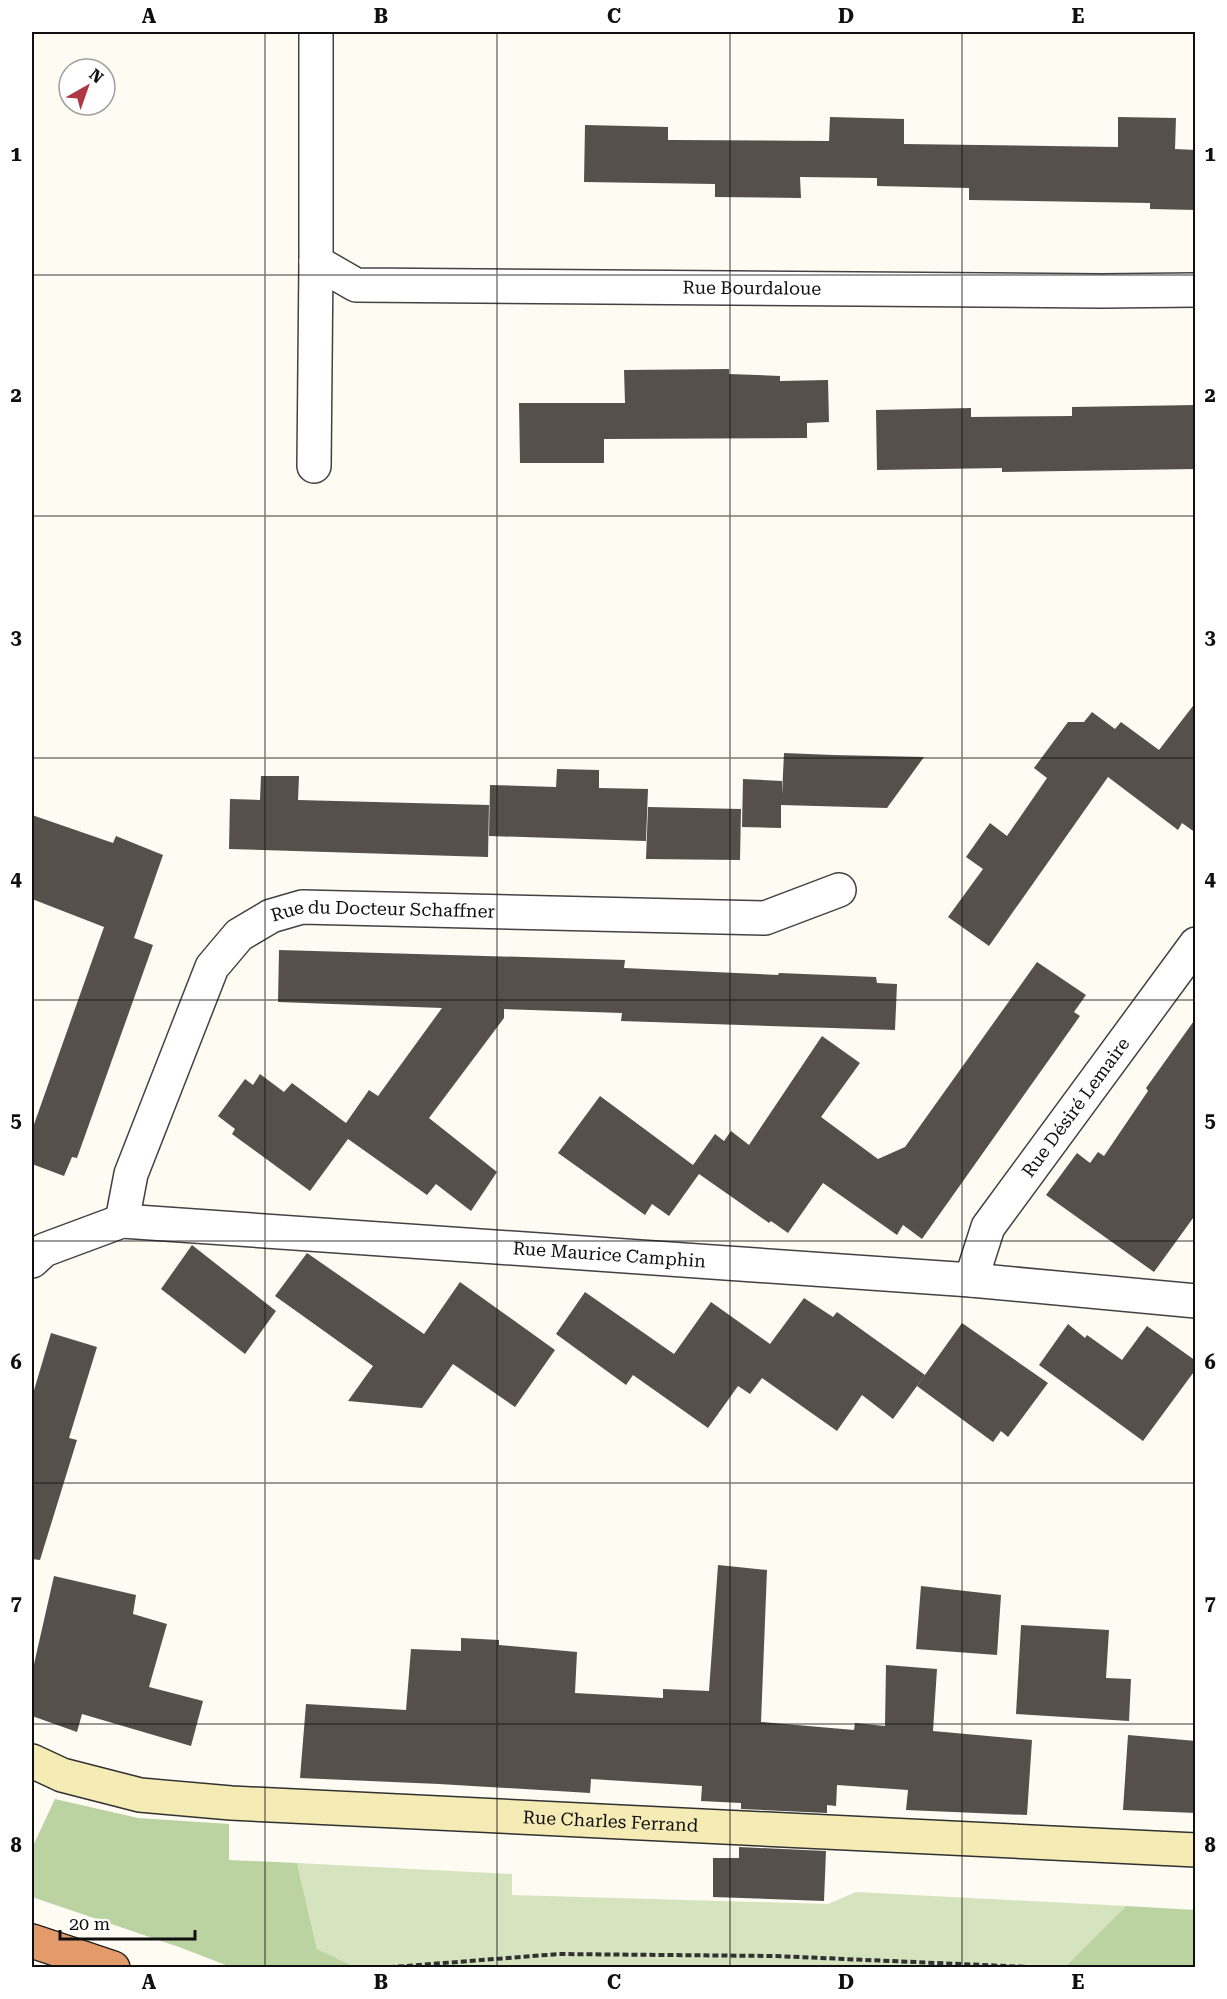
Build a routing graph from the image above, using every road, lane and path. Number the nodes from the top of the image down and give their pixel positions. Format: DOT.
graph roads {
  1 [pos="316,32"];
  2 [pos="316,262"];
  3 [pos="1196,290"];
  4 [pos="314,466"];
  5 [pos="839,890"];
  6 [pos="1196,944"];
  7 [pos="122,1221"];
  8 [pos="32,1261"];
  9 [pos="971,1280"];
  10 [pos="1196,1301"];
  11 [pos="32,1761"];
  12 [pos="1196,1850"];
  13 [pos="32,1941"];
  14 [pos="113,1968"];
  15 [pos="380,1968"];
  16 [pos="1052,1968"];
  1 -- 2 [label="street"];
  2 -- 3 [label="street, Rue Bourdaloue"];
  2 -- 4 [label="street"];
  5 -- 7 [label="street, Rue du Docteur Schaffner"];
  6 -- 9 [label="street, Rue Désiré Lemaire"];
  7 -- 8 [label="street, Rue Maurice Camphin"];
  7 -- 9 [label="street, Rue Maurice Camphin"];
  9 -- 10 [label="street, Rue Maurice Camphin"];
  11 -- 12 [label="street, Rue Charles Ferrand"];
  13 -- 14 [label="highway"];
  15 -- 16 [label="path"];
}
